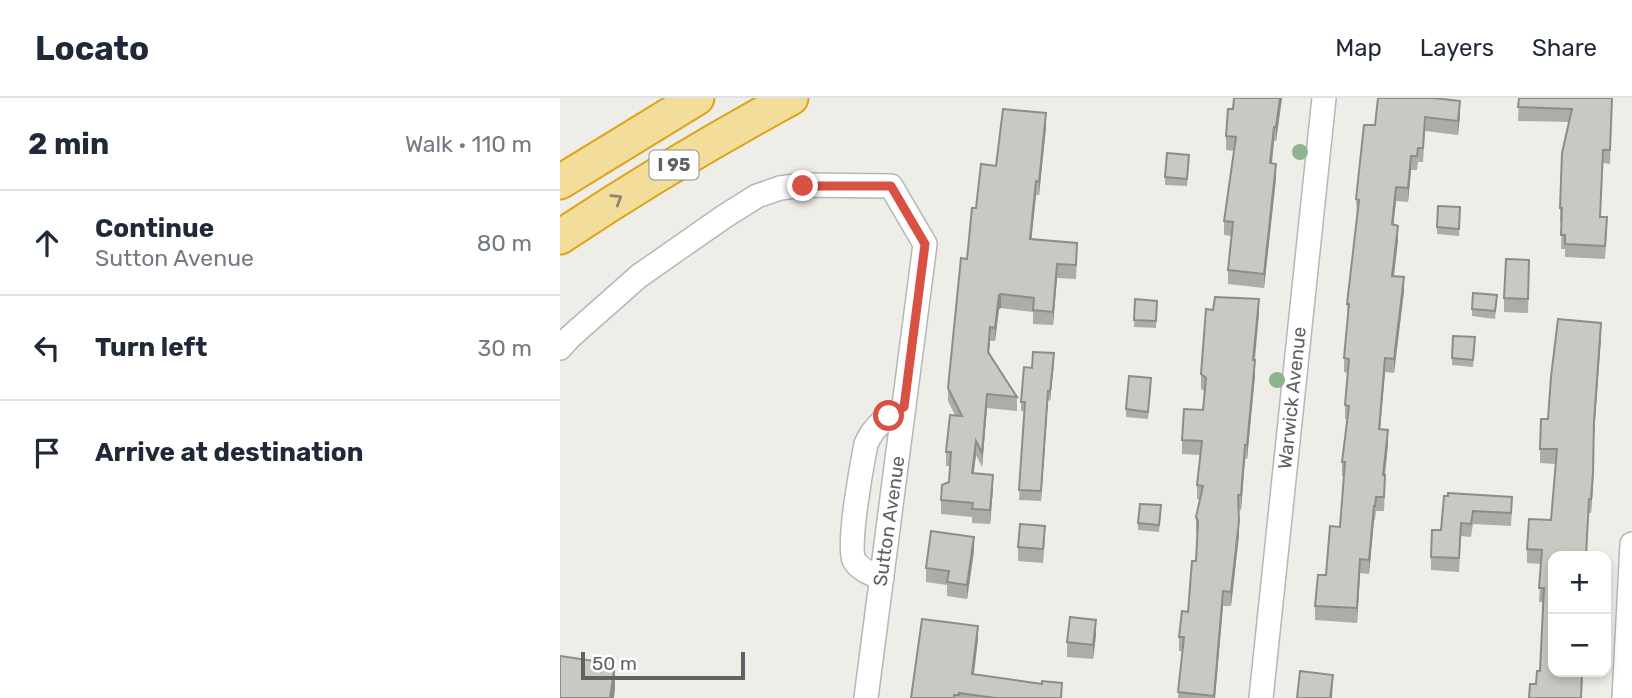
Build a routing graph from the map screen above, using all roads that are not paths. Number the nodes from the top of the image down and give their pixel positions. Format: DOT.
graph roads {
  1 [pos="697,98"];
  2 [pos="791,98"];
  3 [pos="1324,98"];
  4 [pos="560,182"];
  5 [pos="560,237"];
  6 [pos="560,348"];
  7 [pos="904,407"];
  8 [pos="1632,544"];
  9 [pos="882,578"];
  10 [pos="866,698"];
  11 [pos="1261,698"];
  12 [pos="1624,698"];
  1 -- 4 [label="highway, I 95"];
  5 -- 2 [label="highway, I 95, one-way"];
  3 -- 11 [label="street, Warwick Avenue"];
  6 -- 7 [label="street, Sutton Avenue"];
  7 -- 9 [label="street, Sutton Avenue"];
  7 -- 9 [label="street"];
  8 -- 12 [label="street"];
  9 -- 10 [label="street, Sutton Avenue"];
}
